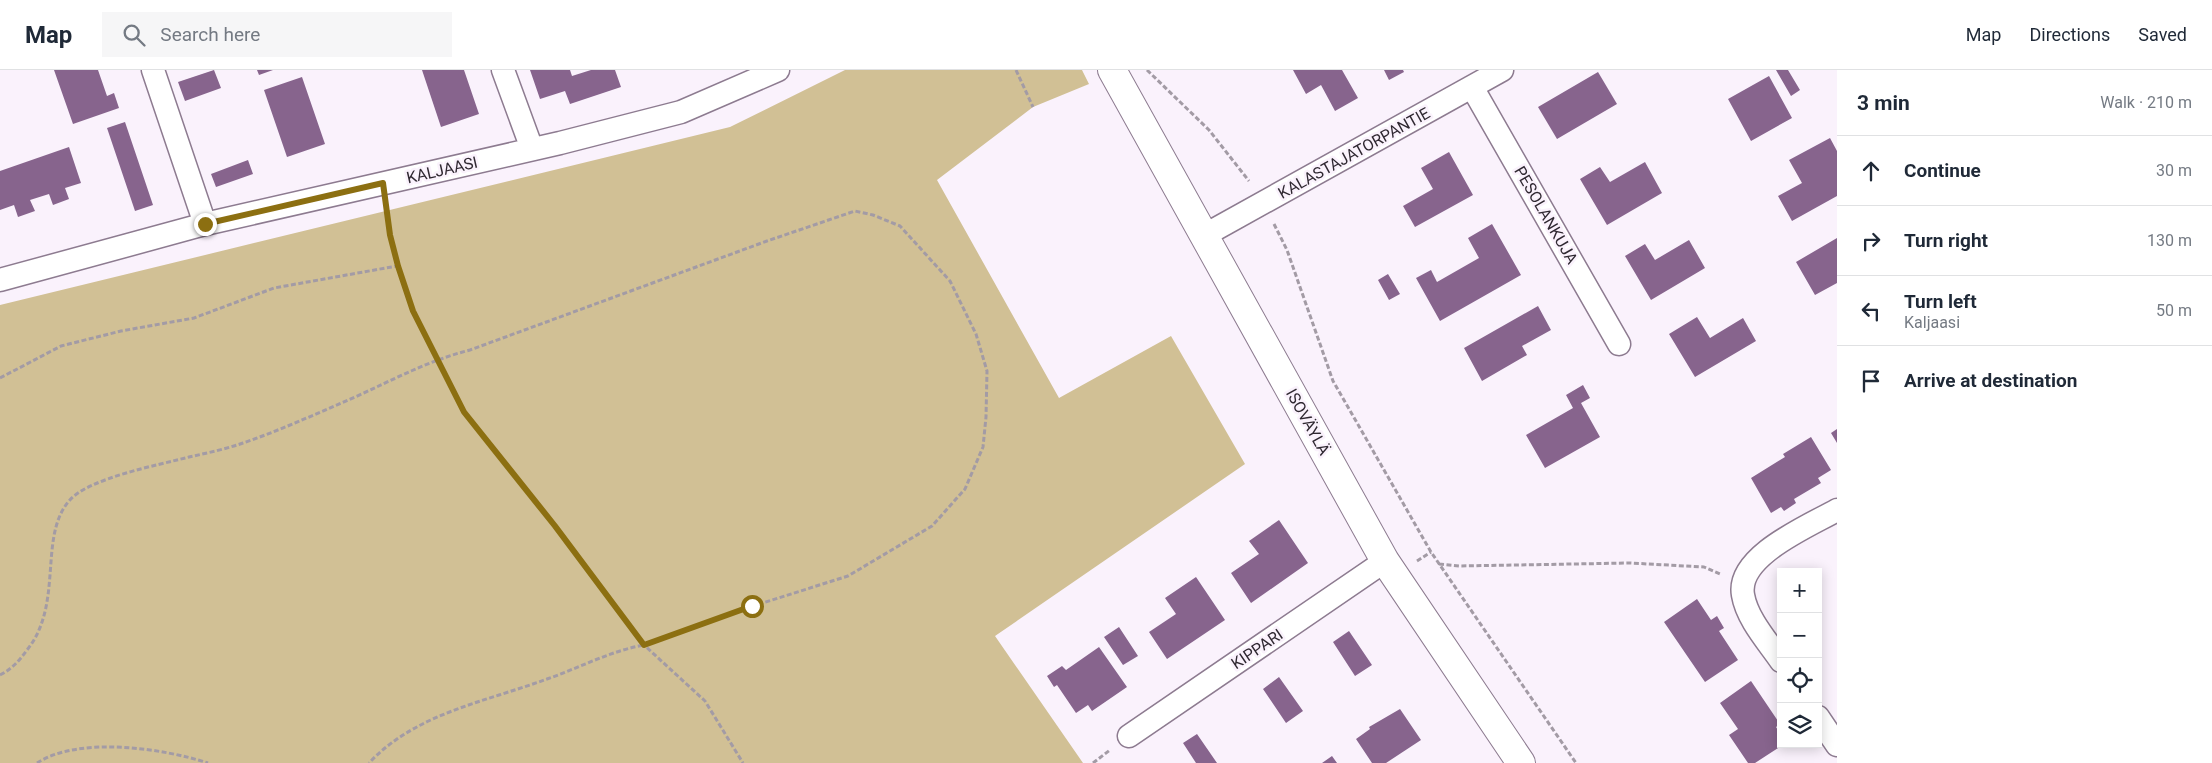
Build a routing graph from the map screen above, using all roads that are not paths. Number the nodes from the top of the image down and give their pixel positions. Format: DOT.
graph roads {
  1 [pos="153,70"];
  2 [pos="503,70"];
  3 [pos="778,70"];
  4 [pos="1112,70"];
  5 [pos="1502,70"];
  6 [pos="1472,87"];
  7 [pos="532,149"];
  8 [pos="205,224"];
  9 [pos="1205,235"];
  10 [pos="0,280"];
  11 [pos="1619,344"];
  12 [pos="1837,510"];
  13 [pos="1385,561"];
  14 [pos="1779,658"];
  15 [pos="1822,723"];
  16 [pos="1128,736"];
  17 [pos="1837,745"];
  18 [pos="1521,763"];
  1 -- 8 [label="street"];
  2 -- 7 [label="street"];
  3 -- 7 [label="street, KALJAASI"];
  4 -- 9 [label="street, ISOVÄYLÄ"];
  5 -- 6 [label="street, KALASTAJATORPANTIE"];
  6 -- 9 [label="street, KALASTAJATORPANTIE"];
  6 -- 11 [label="street, PESOLANKUJA"];
  7 -- 8 [label="street, KALJAASI"];
  8 -- 10 [label="street, KALJAASI"];
  9 -- 13 [label="street, ISOVÄYLÄ"];
  12 -- 14 [label="street"];
  13 -- 16 [label="street, KIPPARI"];
  13 -- 18 [label="street, ISOVÄYLÄ"];
  15 -- 17 [label="street"];
}
